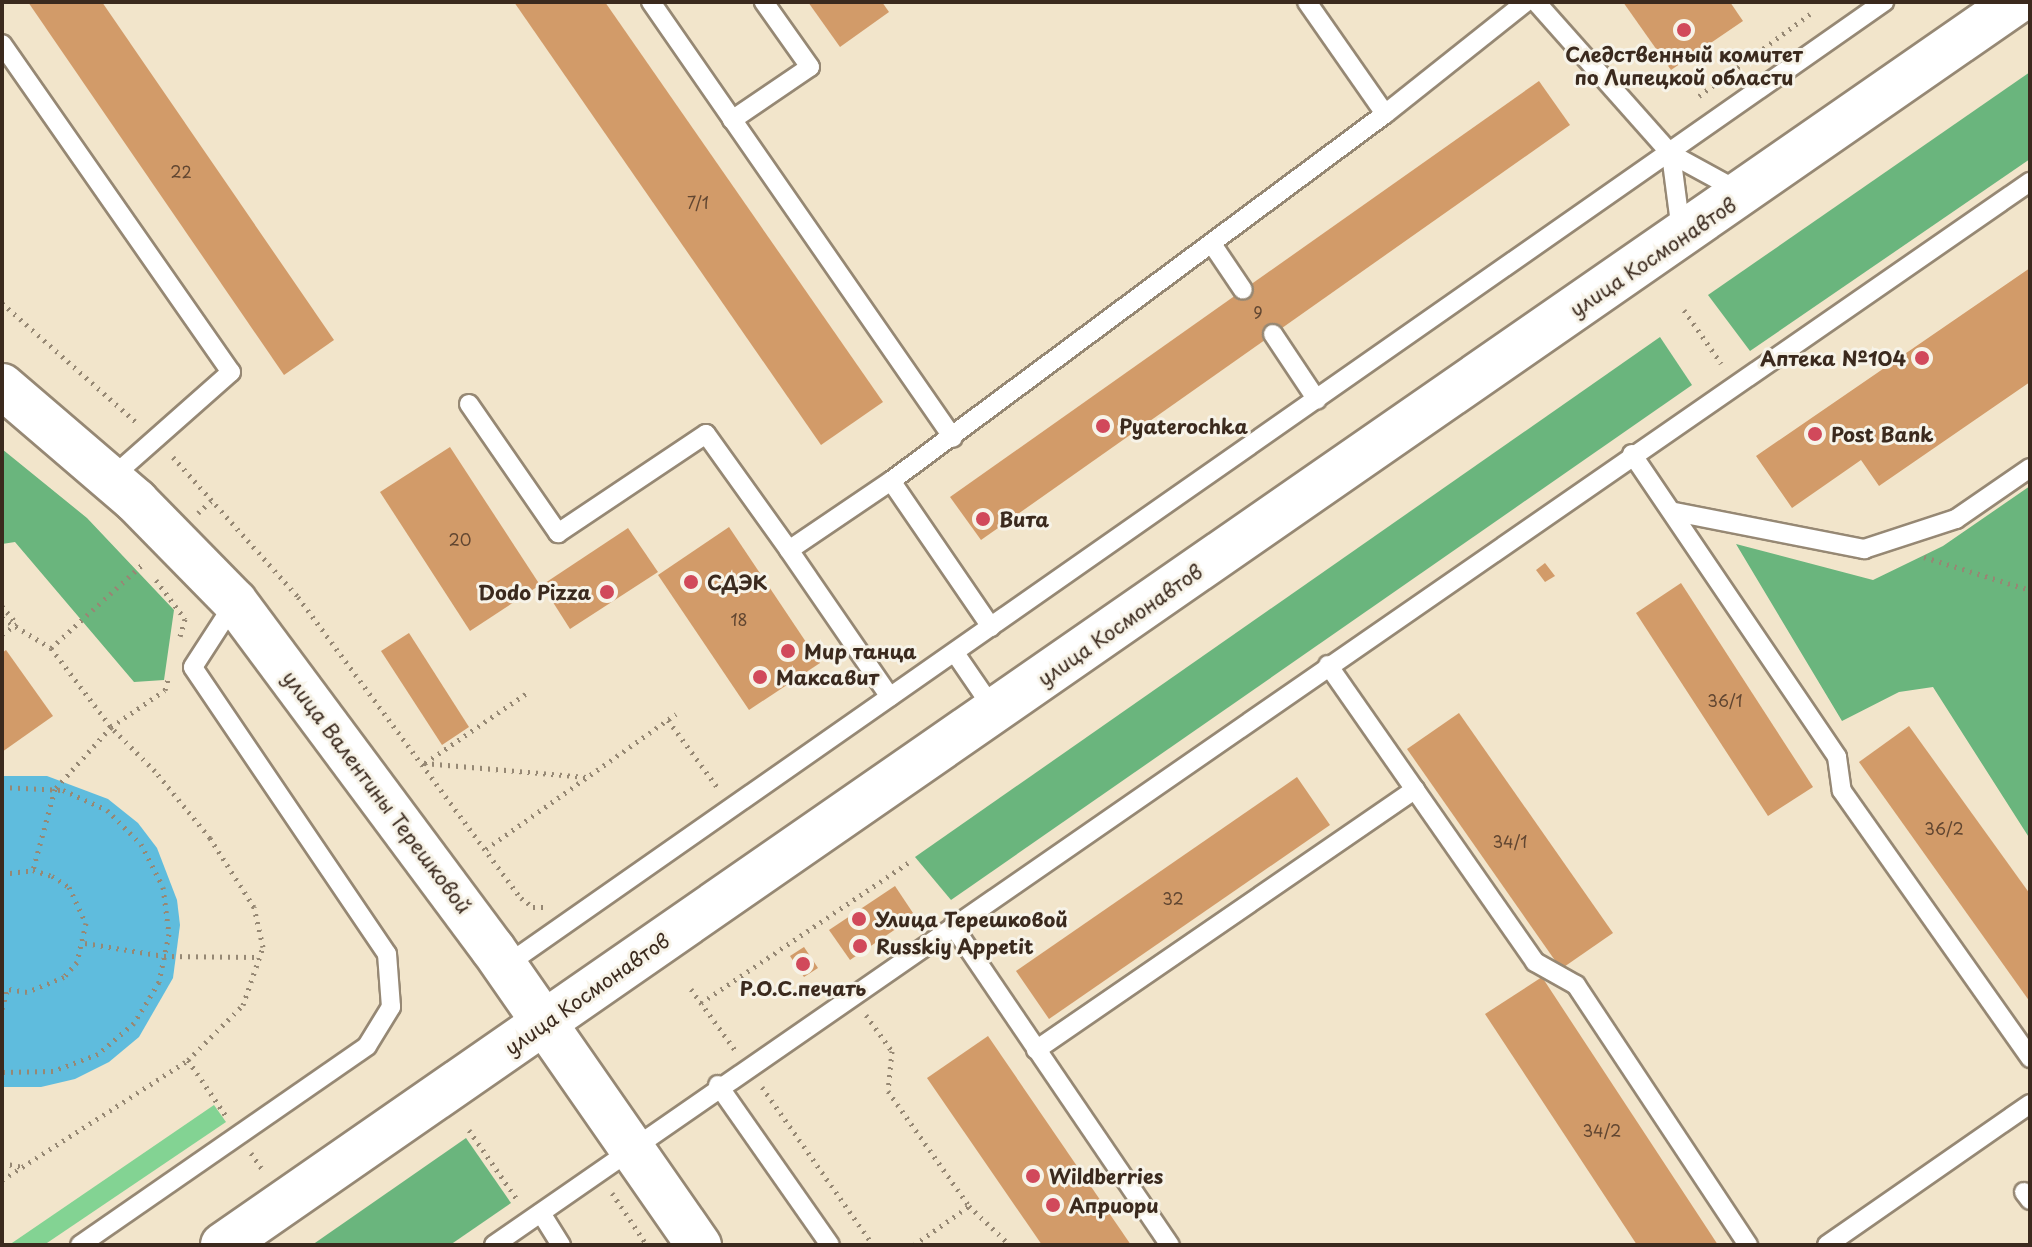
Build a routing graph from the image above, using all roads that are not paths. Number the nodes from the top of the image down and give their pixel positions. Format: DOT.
graph roads {
  1 [pos="651,2"];
  2 [pos="764,2"];
  3 [pos="1307,2"];
  4 [pos="1526,2"];
  5 [pos="1536,2"];
  6 [pos="1884,2"];
  7 [pos="2016,2"];
  8 [pos="2,44"];
  9 [pos="1385,114"];
  10 [pos="732,120"];
  11 [pos="1671,154"];
  12 [pos="2030,182"];
  13 [pos="1745,194"];
  14 [pos="1682,237"];
  15 [pos="1212,244"];
  16 [pos="1243,290"];
  17 [pos="1273,334"];
  18 [pos="2,386"];
  19 [pos="1317,400"];
  20 [pos="469,404"];
  21 [pos="953,438"];
  22 [pos="1632,454"];
  23 [pos="2030,468"];
  24 [pos="110,479"];
  25 [pos="891,481"];
  26 [pos="1675,512"];
  27 [pos="789,550"];
  28 [pos="235,602"];
  29 [pos="991,627"];
  30 [pos="955,653"];
  31 [pos="1328,665"];
  32 [pos="890,697"];
  33 [pos="996,712"];
  34 [pos="1415,790"];
  35 [pos="953,926"];
  36 [pos="505,966"];
  37 [pos="545,1023"];
  38 [pos="1036,1050"];
  39 [pos="2030,1058"];
  40 [pos="718,1085"];
  41 [pos="2030,1104"];
  42 [pos="631,1148"];
  43 [pos="536,1217"];
  44 [pos="80,1245"];
  45 [pos="223,1245"];
  46 [pos="494,1245"];
  47 [pos="561,1245"];
  48 [pos="699,1245"];
  49 [pos="830,1245"];
  50 [pos="1170,1245"];
  51 [pos="1748,1245"];
  52 [pos="1827,1245"];
  1 -- 10 [label="lane"];
  2 -- 10 [label="lane"];
  3 -- 9 [label="lane"];
  4 -- 9 [label="lane"];
  5 -- 11 [label="lane"];
  6 -- 11 [label="lane"];
  7 -- 13 [label="main road, улица Космонавтов"];
  8 -- 24 [label="lane"];
  9 -- 15 [label="lane"];
  10 -- 21 [label="lane"];
  11 -- 13 [label="lane"];
  11 -- 14 [label="lane"];
  11 -- 19 [label="lane"];
  12 -- 22 [label="lane"];
  13 -- 14 [label="main road, улица Космонавтов"];
  14 -- 33 [label="main road, улица Космонавтов"];
  15 -- 16 [label="lane"];
  15 -- 21 [label="lane"];
  17 -- 19 [label="lane"];
  18 -- 24 [label="main road, улица Валентины Терешковой"];
  19 -- 29 [label="lane"];
  20 -- 27 [label="lane"];
  21 -- 25 [label="lane"];
  22 -- 26 [label="lane"];
  22 -- 31 [label="lane"];
  23 -- 26 [label="lane"];
  24 -- 28 [label="main road, улица Валентины Терешковой"];
  25 -- 27 [label="lane"];
  25 -- 29 [label="lane"];
  26 -- 39 [label="lane"];
  27 -- 32 [label="lane"];
  28 -- 36 [label="main road, улица Валентины Терешковой"];
  28 -- 44 [label="lane"];
  29 -- 30 [label="lane"];
  30 -- 32 [label="lane"];
  30 -- 33 [label="lane"];
  31 -- 34 [label="lane"];
  31 -- 35 [label="lane"];
  32 -- 36 [label="lane"];
  33 -- 37 [label="main road, улица Космонавтов"];
  34 -- 38 [label="lane"];
  34 -- 51 [label="lane"];
  35 -- 38 [label="lane"];
  35 -- 40 [label="lane"];
  36 -- 37 [label="main road, улица Валентины Терешковой"];
  37 -- 42 [label="main road, улица Валентины Терешковой"];
  37 -- 45 [label="main road, улица Космонавтов"];
  38 -- 50 [label="lane"];
  40 -- 42 [label="lane"];
  40 -- 49 [label="lane"];
  41 -- 52 [label="lane"];
  42 -- 43 [label="lane"];
  42 -- 48 [label="main road, улица Валентины Терешковой"];
  43 -- 46 [label="lane"];
  43 -- 47 [label="lane"];
}
